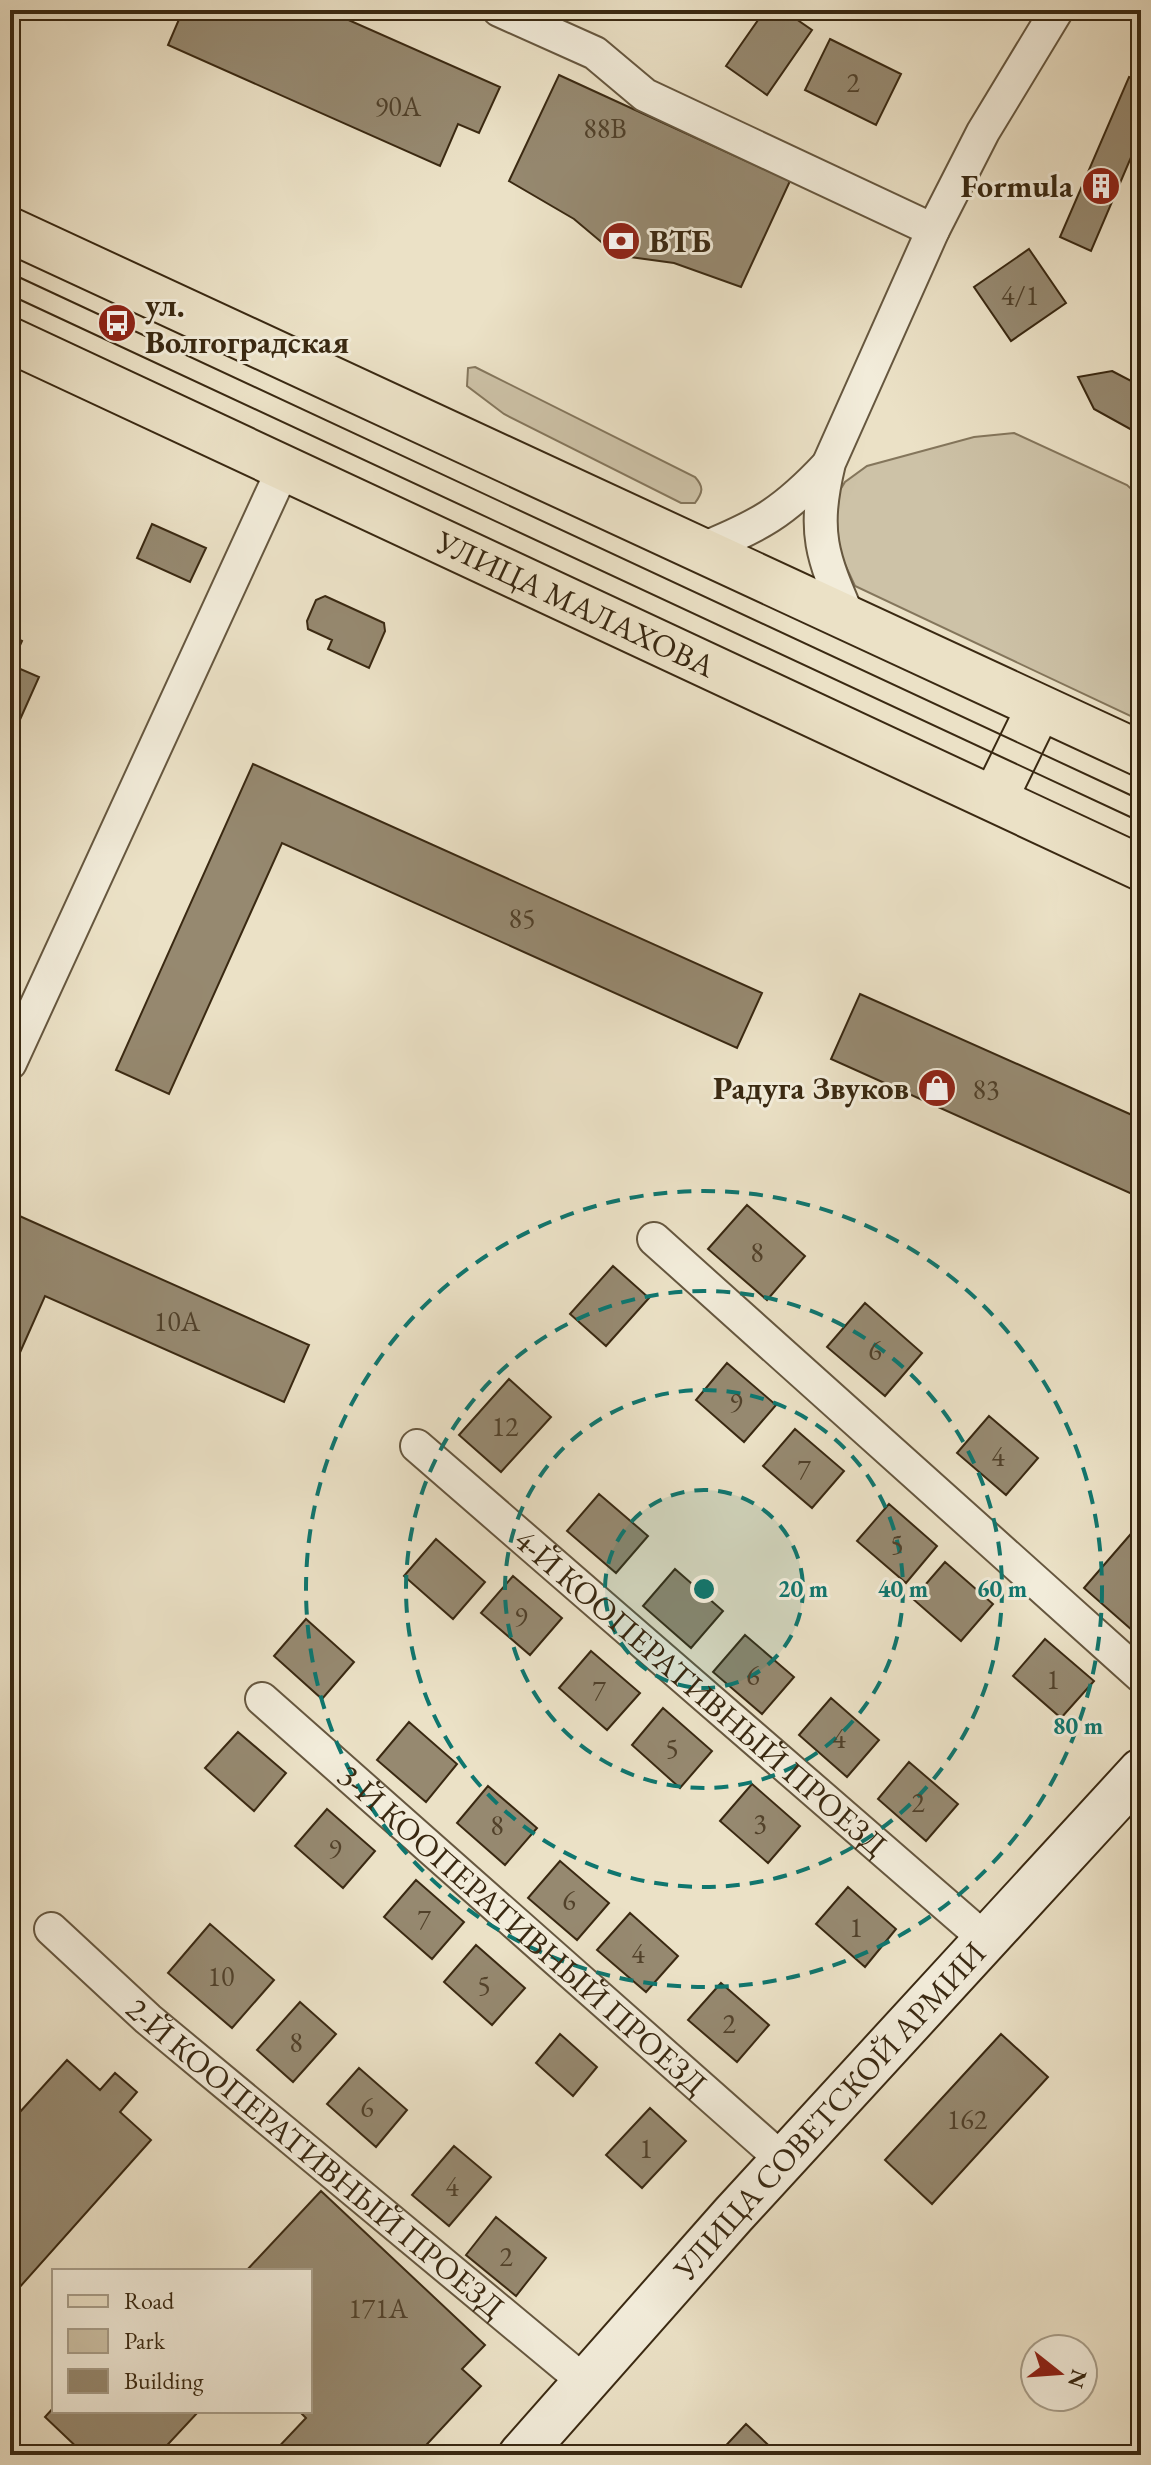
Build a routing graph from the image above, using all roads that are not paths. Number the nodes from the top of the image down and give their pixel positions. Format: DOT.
graph roads {
  1 [pos="499,10"];
  2 [pos="1057,10"];
  3 [pos="10,230"];
  4 [pos="933,230"];
  5 [pos="10,340"];
  6 [pos="829,463"];
  7 [pos="284,467"];
  8 [pos="700,550"];
  9 [pos="850,621"];
  10 [pos="1039,708"];
  11 [pos="1141,754"];
  12 [pos="995,798"];
  13 [pos="1141,868"];
  14 [pos="10,1063"];
  15 [pos="654,1239"];
  16 [pos="417,1446"];
  17 [pos="1141,1676"];
  18 [pos="262,1699"];
  19 [pos="1141,1771"];
  20 [pos="51,1929"];
  21 [pos="984,1938"];
  22 [pos="784,2161"];
  23 [pos="586,2383"];
  24 [pos="521,2455"];
  1 -- 4 [label="street"];
  2 -- 4 [label="street"];
  3 -- 8 [label="main road"];
  4 -- 6 [label="street"];
  5 -- 7 [label="main road, УЛИЦА МАЛАХОВА"];
  6 -- 8 [label="street"];
  6 -- 9 [label="street"];
  7 -- 12 [label="main road, УЛИЦА МАЛАХОВА"];
  7 -- 14 [label="street"];
  8 -- 9 [label="main road"];
  9 -- 10 [label="main road"];
  10 -- 11 [label="main road"];
  10 -- 12 [label="main road"];
  12 -- 13 [label="main road, УЛИЦА МАЛАХОВА"];
  15 -- 17 [label="street"];
  16 -- 21 [label="street, 4-Й КООПЕРАТИВНЫЙ ПРОЕЗД"];
  18 -- 22 [label="street, 3-Й КООПЕРАТИВНЫЙ ПРОЕЗД"];
  19 -- 21 [label="street, УЛИЦА СОВЕТСКОЙ АРМИИ"];
  20 -- 23 [label="street, 2-Й КООПЕРАТИВНЫЙ ПРОЕЗД"];
  21 -- 22 [label="street, УЛИЦА СОВЕТСКОЙ АРМИИ"];
  22 -- 23 [label="street, УЛИЦА СОВЕТСКОЙ АРМИИ"];
  23 -- 24 [label="street, УЛИЦА СОВЕТСКОЙ АРМИИ"];
}
